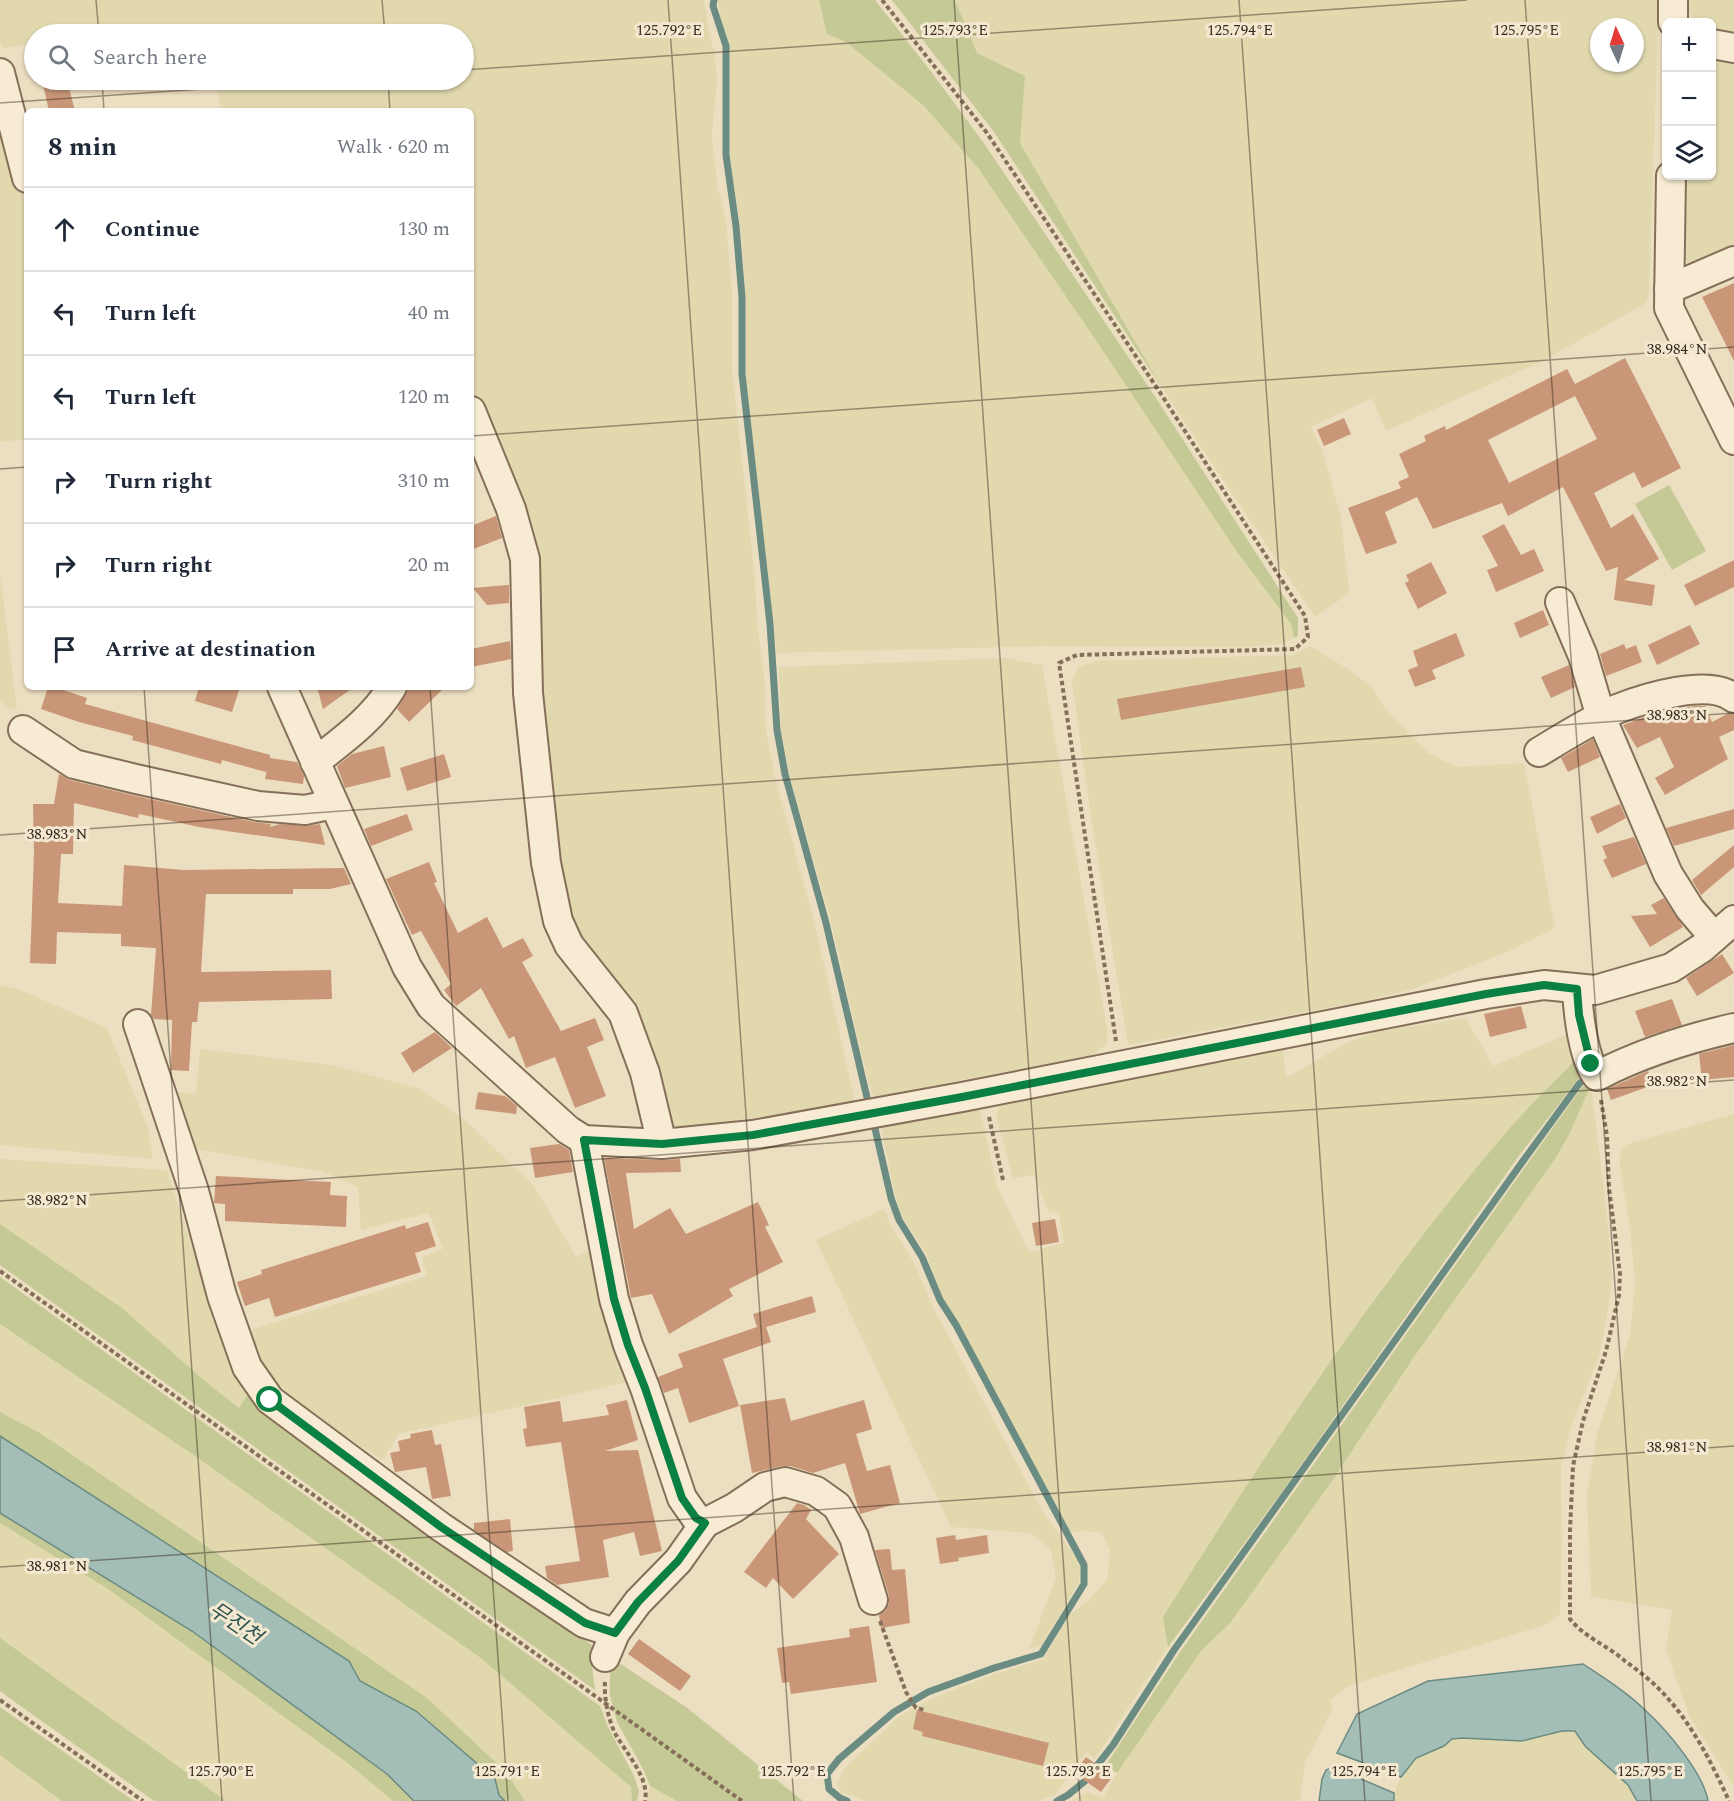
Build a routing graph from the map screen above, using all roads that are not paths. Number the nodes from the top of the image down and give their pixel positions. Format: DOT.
graph roads {
  1 [pos="1673,0"];
  2 [pos="1673,18"];
  3 [pos="1716,45"];
  4 [pos="1734,48"];
  5 [pos="0,73"];
  6 [pos="24,166"];
  7 [pos="1671,180"];
  8 [pos="1734,261"];
  9 [pos="1669,299"];
  10 [pos="474,418"];
  11 [pos="1734,440"];
  12 [pos="1560,602"];
  13 [pos="283,690"];
  14 [pos="390,690"];
  15 [pos="1734,698"];
  16 [pos="1601,717"];
  17 [pos="24,730"];
  18 [pos="1539,752"];
  19 [pos="315,762"];
  20 [pos="333,804"];
  21 [pos="1724,929"];
  22 [pos="1577,989"];
  23 [pos="138,1024"];
  24 [pos="1734,1028"];
  25 [pos="584,1140"];
  26 [pos="662,1144"];
  27 [pos="705,1523"];
  28 [pos="873,1600"];
  1 -- 2 [label="street"];
  3 -- 4 [label="street"];
  5 -- 6 [label="street"];
  7 -- 9 [label="street"];
  8 -- 9 [label="street"];
  9 -- 11 [label="street"];
  10 -- 26 [label="street"];
  12 -- 16 [label="street"];
  13 -- 19 [label="street"];
  14 -- 19 [label="street"];
  15 -- 16 [label="street"];
  16 -- 18 [label="street"];
  16 -- 21 [label="street"];
  17 -- 20 [label="street"];
  19 -- 20 [label="street"];
  20 -- 25 [label="street"];
  21 -- 22 [label="street"];
  22 -- 24 [label="street"];
  22 -- 26 [label="street"];
  23 -- 27 [label="street"];
  25 -- 26 [label="street"];
  25 -- 27 [label="street"];
  27 -- 28 [label="street"];
}
